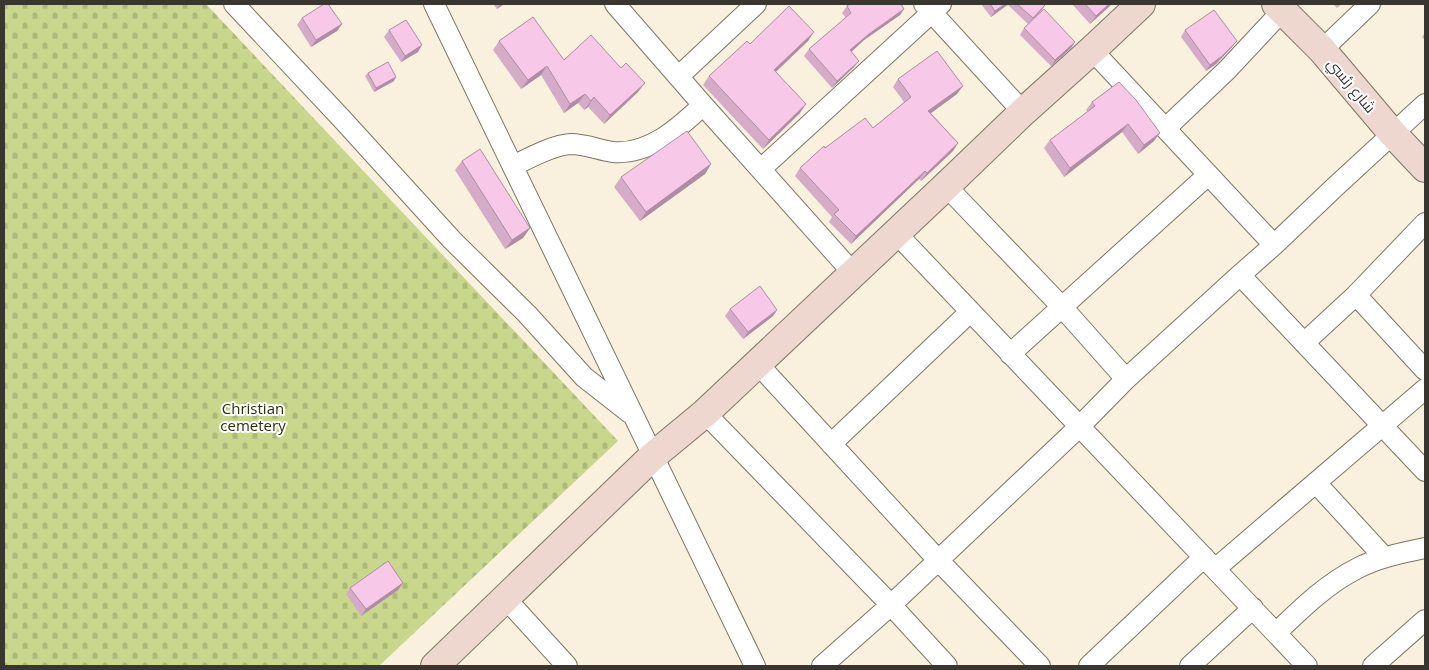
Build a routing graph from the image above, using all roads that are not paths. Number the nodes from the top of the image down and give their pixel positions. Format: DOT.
graph roads {
  1 [pos="234,4"];
  2 [pos="434,4"];
  3 [pos="615,4"];
  4 [pos="756,4"];
  5 [pos="1141,4"];
  6 [pos="1370,4"];
  7 [pos="932,7"];
  8 [pos="1280,7"];
  9 [pos="1092,50"];
  10 [pos="1322,50"];
  11 [pos="679,76"];
  12 [pos="1425,104"];
  13 [pos="704,105"];
  14 [pos="1023,112"];
  15 [pos="1166,128"];
  16 [pos="1393,134"];
  17 [pos="513,166"];
  18 [pos="1425,168"];
  19 [pos="761,169"];
  20 [pos="1208,175"];
  21 [pos="946,186"];
  22 [pos="1425,223"];
  23 [pos="896,233"];
  24 [pos="1274,245"];
  25 [pos="853,273"];
  26 [pos="1240,275"];
  27 [pos="1356,294"];
  28 [pos="1062,307"];
  29 [pos="970,312"];
  30 [pos="1304,343"];
  31 [pos="1010,354"];
  32 [pos="757,363"];
  33 [pos="1425,370"];
  34 [pos="1126,379"];
  35 [pos="1425,390"];
  36 [pos="705,412"];
  37 [pos="634,417"];
  38 [pos="1383,426"];
  39 [pos="1079,427"];
  40 [pos="831,444"];
  41 [pos="653,456"];
  42 [pos="1425,471"];
  43 [pos="1316,483"];
  44 [pos="1425,548"];
  45 [pos="1384,557"];
  46 [pos="938,560"];
  47 [pos="1210,563"];
  48 [pos="506,599"];
  49 [pos="891,605"];
  50 [pos="1253,608"];
  51 [pos="1425,620"];
  52 [pos="1276,633"];
  53 [pos="435,666"];
  54 [pos="567,666"];
  55 [pos="755,666"];
  56 [pos="822,666"];
  57 [pos="947,666"];
  58 [pos="1040,666"];
  59 [pos="1089,666"];
  60 [pos="1190,666"];
  61 [pos="1307,666"];
  62 [pos="1373,666"];
  1 -- 37 [label="street"];
  2 -- 17 [label="street"];
  3 -- 11 [label="street"];
  4 -- 11 [label="street"];
  5 -- 9 [label="street"];
  6 -- 10 [label="street"];
  7 -- 14 [label="street"];
  7 -- 19 [label="street"];
  8 -- 10 [label="street, شارع رئسي"];
  8 -- 15 [label="street"];
  9 -- 14 [label="street"];
  9 -- 15 [label="street"];
  10 -- 16 [label="street, شارع رئسي"];
  11 -- 13 [label="street"];
  12 -- 16 [label="street"];
  13 -- 17 [label="street"];
  13 -- 19 [label="street"];
  14 -- 21 [label="street"];
  15 -- 20 [label="street"];
  16 -- 18 [label="street, شارع رئسي"];
  16 -- 24 [label="street"];
  17 -- 37 [label="street"];
  19 -- 25 [label="street"];
  20 -- 24 [label="street"];
  20 -- 28 [label="street"];
  21 -- 23 [label="street"];
  21 -- 28 [label="street"];
  22 -- 27 [label="street"];
  23 -- 25 [label="street"];
  23 -- 29 [label="street"];
  24 -- 26 [label="street"];
  25 -- 32 [label="street"];
  26 -- 30 [label="street"];
  26 -- 34 [label="street"];
  27 -- 30 [label="street"];
  27 -- 33 [label="street"];
  28 -- 31 [label="street"];
  28 -- 34 [label="street"];
  29 -- 31 [label="street"];
  29 -- 40 [label="street"];
  30 -- 38 [label="street"];
  31 -- 39 [label="street"];
  32 -- 36 [label="street"];
  32 -- 40 [label="street"];
  34 -- 39 [label="street"];
  35 -- 38 [label="street"];
  36 -- 41 [label="street"];
  36 -- 49 [label="street"];
  37 -- 41 [label="street"];
  38 -- 42 [label="street"];
  38 -- 43 [label="street"];
  39 -- 46 [label="street"];
  39 -- 47 [label="street"];
  40 -- 46 [label="street"];
  41 -- 48 [label="street"];
  41 -- 55 [label="street"];
  43 -- 45 [label="street"];
  43 -- 47 [label="street"];
  44 -- 45 [label="street"];
  45 -- 52 [label="street"];
  46 -- 49 [label="street"];
  46 -- 58 [label="street"];
  47 -- 50 [label="street"];
  47 -- 59 [label="street"];
  48 -- 53 [label="street"];
  48 -- 54 [label="street"];
  49 -- 56 [label="street"];
  49 -- 57 [label="street"];
  50 -- 52 [label="street"];
  50 -- 60 [label="street"];
  51 -- 62 [label="street"];
  52 -- 61 [label="street"];
}
